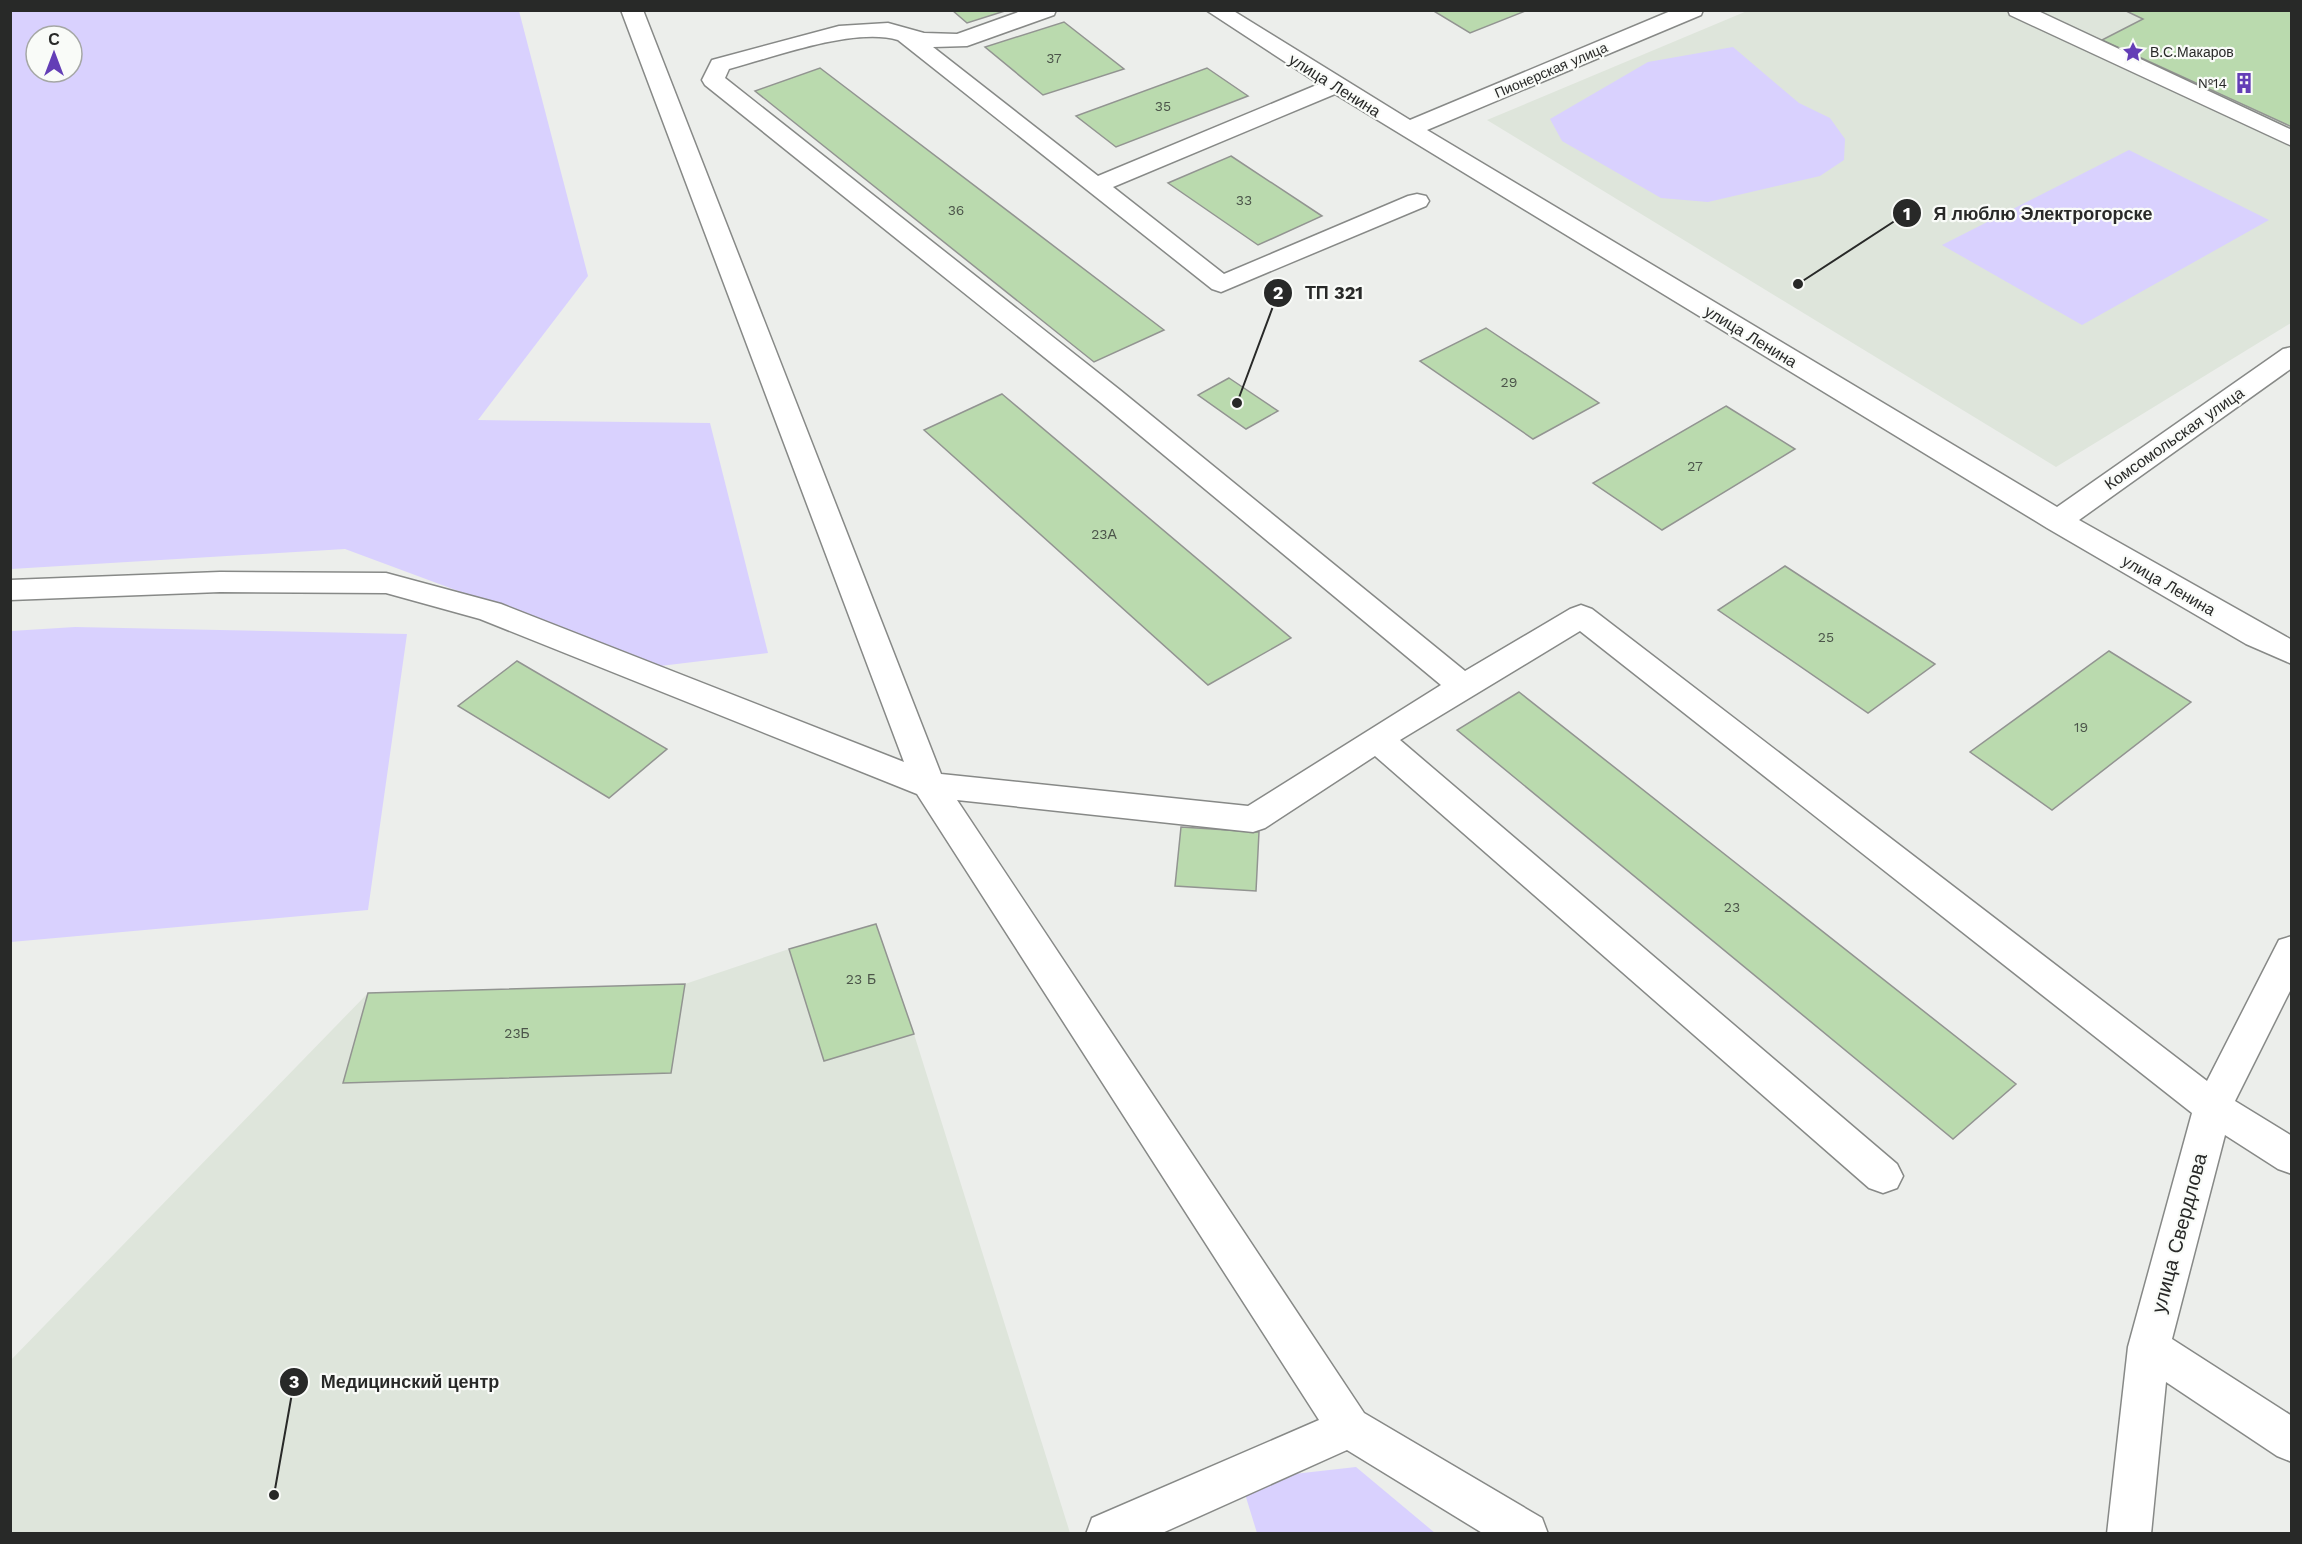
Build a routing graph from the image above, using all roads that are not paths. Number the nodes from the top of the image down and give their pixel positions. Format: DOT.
graph roads {
  1 [pos="633,10"];
  2 [pos="1046,10"];
  3 [pos="1216,10"];
  4 [pos="1693,10"];
  5 [pos="2018,10"];
  6 [pos="905,35"];
  7 [pos="1335,86"];
  8 [pos="1409,129"];
  9 [pos="2292,139"];
  10 [pos="1096,185"];
  11 [pos="1417,201"];
  12 [pos="2292,356"];
  13 [pos="2057,521"];
  14 [pos="10,590"];
  15 [pos="2292,652"];
  16 [pos="1464,687"];
  17 [pos="1377,739"];
  18 [pos="929,785"];
  19 [pos="2292,950"];
  20 [pos="2213,1107"];
  21 [pos="2292,1157"];
  22 [pos="1883,1176"];
  23 [pos="2149,1347"];
  24 [pos="1349,1428"];
  25 [pos="2292,1441"];
  26 [pos="1108,1533"];
  27 [pos="1526,1533"];
  28 [pos="2129,1533"];
  1 -- 18 [label="street"];
  2 -- 6 [label="street"];
  3 -- 7 [label="street, улица Ленина"];
  4 -- 8 [label="street, Пионерская улица"];
  5 -- 9 [label="street"];
  6 -- 10 [label="street"];
  6 -- 16 [label="street"];
  7 -- 8 [label="street, улица Ленина"];
  7 -- 10 [label="street"];
  8 -- 13 [label="street, улица Ленина"];
  10 -- 11 [label="street"];
  12 -- 13 [label="street, Комсомольская улица"];
  13 -- 15 [label="street, улица Ленина"];
  14 -- 18 [label="street"];
  16 -- 17 [label="street"];
  16 -- 20 [label="street"];
  17 -- 18 [label="street"];
  17 -- 22 [label="street"];
  18 -- 24 [label="street"];
  19 -- 20 [label="street, улица Свердлова"];
  20 -- 21 [label="street"];
  20 -- 23 [label="street, улица Свердлова"];
  23 -- 25 [label="street"];
  23 -- 28 [label="street, улица Свердлова"];
  24 -- 26 [label="street"];
  24 -- 27 [label="street"];
}
